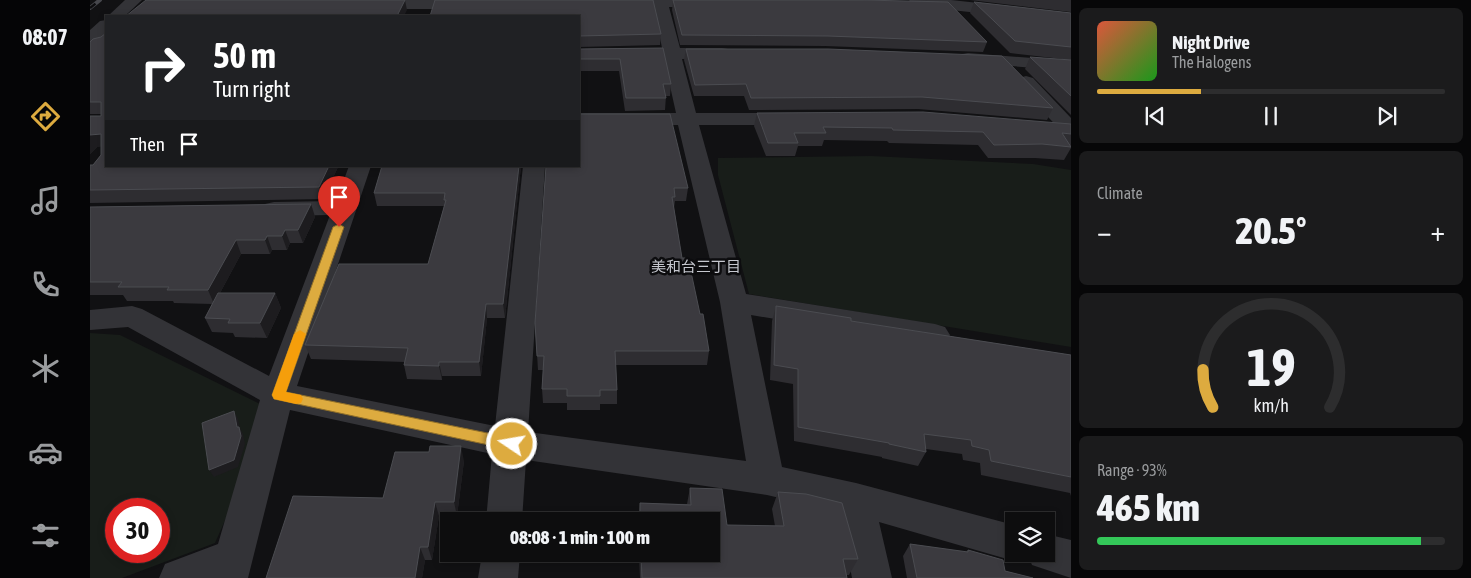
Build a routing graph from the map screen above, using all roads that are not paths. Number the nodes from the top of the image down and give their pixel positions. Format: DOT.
graph roads {
  1 [pos="134,0"];
  2 [pos="660,1"];
  3 [pos="720,2"];
  4 [pos="602,3"];
  5 [pos="948,3"];
  6 [pos="356,4"];
  7 [pos="484,4"];
  8 [pos="895,4"];
  9 [pos="424,7"];
  10 [pos="117,15"];
  11 [pos="1071,18"];
  12 [pos="105,26"];
  13 [pos="971,26"];
  14 [pos="90,39"];
  15 [pos="984,39"];
  16 [pos="672,52"];
  17 [pos="741,53"];
  18 [pos="580,54"];
  19 [pos="947,57"];
  20 [pos="1004,59"];
  21 [pos="1071,66"];
  22 [pos="812,118"];
  23 [pos="580,119"];
  24 [pos="687,119"];
  25 [pos="1042,128"];
  26 [pos="1071,130"];
  27 [pos="360,167"];
  28 [pos="534,167"];
  29 [pos="345,208"];
  30 [pos="247,209"];
  31 [pos="734,302"];
  32 [pos="90,320"];
  33 [pos="965,339"];
  34 [pos="278,395"];
  35 [pos="512,444"];
  36 [pos="767,479"];
  37 [pos="856,499"];
  38 [pos="505,512"];
  39 [pos="1005,540"];
  40 [pos="1055,555"];
  41 [pos="1071,559"];
  42 [pos="500,562"];
  43 [pos="232,567"];
  44 [pos="179,578"];
  45 [pos="498,578"];
  46 [pos="872,578"];
  1 -- 10 [label="street"];
  2 -- 3 [label="street"];
  2 -- 4 [label="street"];
  2 -- 16 [label="street"];
  5 -- 8 [label="street"];
  5 -- 11 [label="street"];
  5 -- 13 [label="street"];
  6 -- 9 [label="street"];
  7 -- 9 [label="street"];
  12 -- 14 [label="street"];
  15 -- 20 [label="street"];
  16 -- 17 [label="street"];
  16 -- 18 [label="street"];
  16 -- 24 [label="street"];
  19 -- 20 [label="street"];
  20 -- 21 [label="street"];
  20 -- 26 [label="street"];
  22 -- 24 [label="street"];
  23 -- 24 [label="street"];
  24 -- 31 [label="street"];
  25 -- 26 [label="street"];
  27 -- 29 [label="street"];
  28 -- 35 [label="street"];
  29 -- 30 [label="street"];
  29 -- 34 [label="street"];
  31 -- 33 [label="street"];
  31 -- 36 [label="street"];
  32 -- 34 [label="street"];
  34 -- 35 [label="street"];
  34 -- 43 [label="street"];
  35 -- 36 [label="street"];
  35 -- 38 [label="street"];
  36 -- 37 [label="street"];
  37 -- 39 [label="street"];
  37 -- 46 [label="street"];
  40 -- 41 [label="street"];
  42 -- 45 [label="street"];
  43 -- 44 [label="street"];
}
